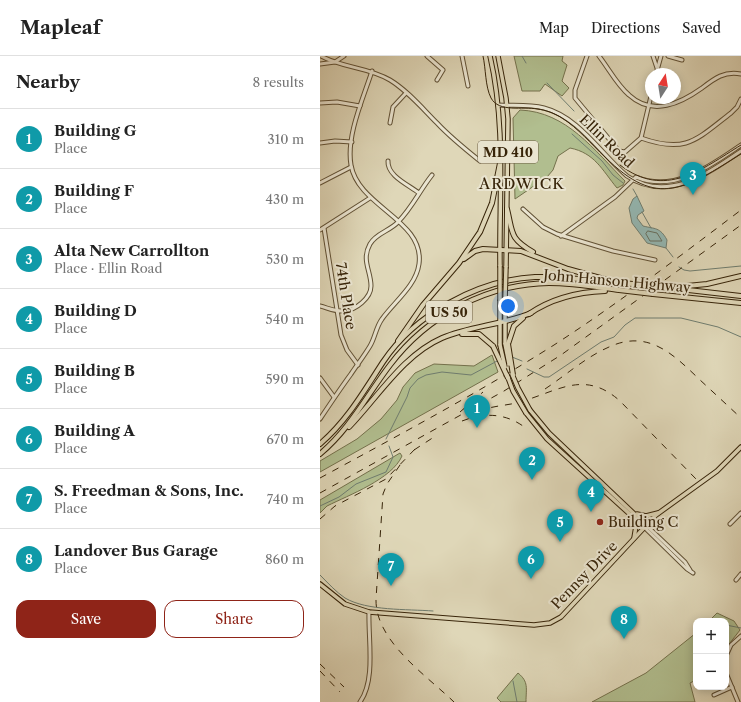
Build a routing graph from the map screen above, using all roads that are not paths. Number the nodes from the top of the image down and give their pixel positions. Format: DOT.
graph roads {
  1 [pos="321,56"];
  2 [pos="344,56"];
  3 [pos="427,56"];
  4 [pos="462,56"];
  5 [pos="490,56"];
  6 [pos="498,56"];
  7 [pos="587,56"];
  8 [pos="599,56"];
  9 [pos="653,56"];
  10 [pos="661,56"];
  11 [pos="668,56"];
  12 [pos="682,60"];
  13 [pos="335,62"];
  14 [pos="320,64"];
  15 [pos="656,68"];
  16 [pos="658,68"];
  17 [pos="372,71"];
  18 [pos="741,74"];
  19 [pos="438,80"];
  20 [pos="468,86"];
  21 [pos="406,92"];
  22 [pos="741,99"];
  23 [pos="320,103"];
  24 [pos="498,105"];
  25 [pos="507,105"];
  26 [pos="649,105"];
  27 [pos="740,105"];
  28 [pos="360,106"];
  29 [pos="390,123"];
  30 [pos="641,138"];
  31 [pos="352,142"];
  32 [pos="320,143"];
  33 [pos="741,145"];
  34 [pos="741,151"];
  35 [pos="388,161"];
  36 [pos="480,161"];
  37 [pos="500,163"];
  38 [pos="351,167"];
  39 [pos="432,175"];
  40 [pos="633,180"];
  41 [pos="320,183"];
  42 [pos="418,193"];
  43 [pos="370,198"];
  44 [pos="508,209"];
  45 [pos="523,209"];
  46 [pos="399,222"];
  47 [pos="324,228"];
  48 [pos="320,230"];
  49 [pos="561,236"];
  50 [pos="500,249"];
  51 [pos="506,250"];
  52 [pos="655,260"];
  53 [pos="550,262"];
  54 [pos="460,263"];
  55 [pos="741,276"];
  56 [pos="614,282"];
  57 [pos="672,289"];
  58 [pos="619,290"];
  59 [pos="741,296"];
  60 [pos="741,303"];
  61 [pos="320,306"];
  62 [pos="337,311"];
  63 [pos="530,313"];
  64 [pos="505,321"];
  65 [pos="500,322"];
  66 [pos="507,344"];
  67 [pos="425,349"];
  68 [pos="383,361"];
  69 [pos="358,365"];
  70 [pos="513,375"];
  71 [pos="320,378"];
  72 [pos="508,378"];
  73 [pos="334,397"];
  74 [pos="320,419"];
  75 [pos="333,442"];
  76 [pos="320,444"];
  77 [pos="741,447"];
  78 [pos="320,454"];
  79 [pos="624,509"];
  80 [pos="632,511"];
  81 [pos="659,513"];
  82 [pos="741,513"];
  83 [pos="730,524"];
  84 [pos="646,527"];
  85 [pos="632,540"];
  86 [pos="693,573"];
  87 [pos="741,574"];
  88 [pos="736,580"];
  89 [pos="320,584"];
  90 [pos="369,612"];
  91 [pos="741,637"];
  92 [pos="727,654"];
  93 [pos="729,680"];
  94 [pos="732,687"];
  95 [pos="714,695"];
  96 [pos="360,702"];
  97 [pos="738,702"];
  1 -- 13 [label="street"];
  2 -- 13 [label="street"];
  3 -- 19 [label="street"];
  4 -- 20 [label="street"];
  5 -- 24 [label="main road, MD 410"];
  6 -- 25 [label="main road, MD 410"];
  7 -- 30 [label="street"];
  8 -- 26 [label="street"];
  9 -- 15 [label="street"];
  10 -- 16 [label="street"];
  11 -- 12 [label="street"];
  13 -- 14 [label="street"];
  13 -- 17 [label="street"];
  17 -- 21 [label="street"];
  17 -- 28 [label="street"];
  18 -- 26 [label="street"];
  21 -- 29 [label="street"];
  21 -- 36 [label="street"];
  22 -- 27 [label="street"];
  23 -- 28 [label="street"];
  24 -- 25 [label="street, Ellin Road"];
  24 -- 37 [label="main road, MD 410"];
  25 -- 40 [label="street, Ellin Road"];
  25 -- 44 [label="main road, MD 410"];
  26 -- 30 [label="street"];
  27 -- 30 [label="street"];
  28 -- 31 [label="street"];
  31 -- 32 [label="street"];
  31 -- 38 [label="street"];
  33 -- 40 [label="street, Ellin Road"];
  34 -- 40 [label="street, Ellin Road"];
  35 -- 42 [label="street"];
  37 -- 50 [label="main road, MD 410"];
  37 -- 54 [label="highway"];
  38 -- 41 [label="street"];
  38 -- 43 [label="street"];
  39 -- 42 [label="street"];
  40 -- 49 [label="street"];
  42 -- 46 [label="street"];
  43 -- 46 [label="street"];
  43 -- 47 [label="street"];
  44 -- 51 [label="main road, MD 410"];
  44 -- 53 [label="highway"];
  45 -- 49 [label="street"];
  46 -- 62 [label="street"];
  46 -- 69 [label="street"];
  47 -- 48 [label="street"];
  47 -- 62 [label="street, 74th Place"];
  49 -- 52 [label="street"];
  50 -- 51 [label="highway"];
  50 -- 54 [label="highway"];
  50 -- 65 [label="main road, MD 410, bridge"];
  51 -- 53 [label="highway"];
  51 -- 64 [label="main road, MD 410, bridge"];
  53 -- 56 [label="highway"];
  54 -- 68 [label="highway"];
  55 -- 57 [label="highway"];
  56 -- 57 [label="highway, John Hanson Highway / US 50, bridge"];
  56 -- 68 [label="highway, John Hanson Highway / US 50"];
  57 -- 59 [label="highway, John Hanson Highway / US 50"];
  58 -- 60 [label="highway, John Hanson Highway / US 50, bridge"];
  58 -- 63 [label="highway"];
  58 -- 75 [label="highway, John Hanson Highway / US 50"];
  61 -- 62 [label="street"];
  62 -- 69 [label="street, 74th Place"];
  63 -- 64 [label="highway"];
  63 -- 66 [label="highway"];
  64 -- 65 [label="highway"];
  64 -- 66 [label="main road, MD 410"];
  65 -- 67 [label="highway"];
  65 -- 72 [label="main road, MD 410, bridge"];
  66 -- 70 [label="highway, bridge"];
  67 -- 72 [label="highway, bridge"];
  67 -- 75 [label="highway"];
  68 -- 76 [label="highway, John Hanson Highway / US 50"];
  69 -- 73 [label="street"];
  70 -- 80 [label="main road, bridge"];
  71 -- 73 [label="street"];
  72 -- 79 [label="main road, MD 410, bridge"];
  73 -- 74 [label="street"];
  75 -- 78 [label="highway, John Hanson Highway / US 50"];
  77 -- 81 [label="main road, Pennsy Drive"];
  79 -- 84 [label="main road, MD 410"];
  79 -- 85 [label="main road"];
  80 -- 81 [label="main road"];
  80 -- 84 [label="main road"];
  81 -- 84 [label="main road, Pennsy Drive"];
  82 -- 83 [label="street"];
  84 -- 85 [label="main road, Pennsy Drive"];
  84 -- 86 [label="street"];
  85 -- 90 [label="main road, Pennsy Drive"];
  87 -- 88 [label="street"];
  89 -- 90 [label="main road, Pennsy Drive"];
  90 -- 96 [label="street"];
  91 -- 92 [label="street"];
  93 -- 94 [label="street"];
  94 -- 95 [label="street"];
  94 -- 97 [label="street"];
}
